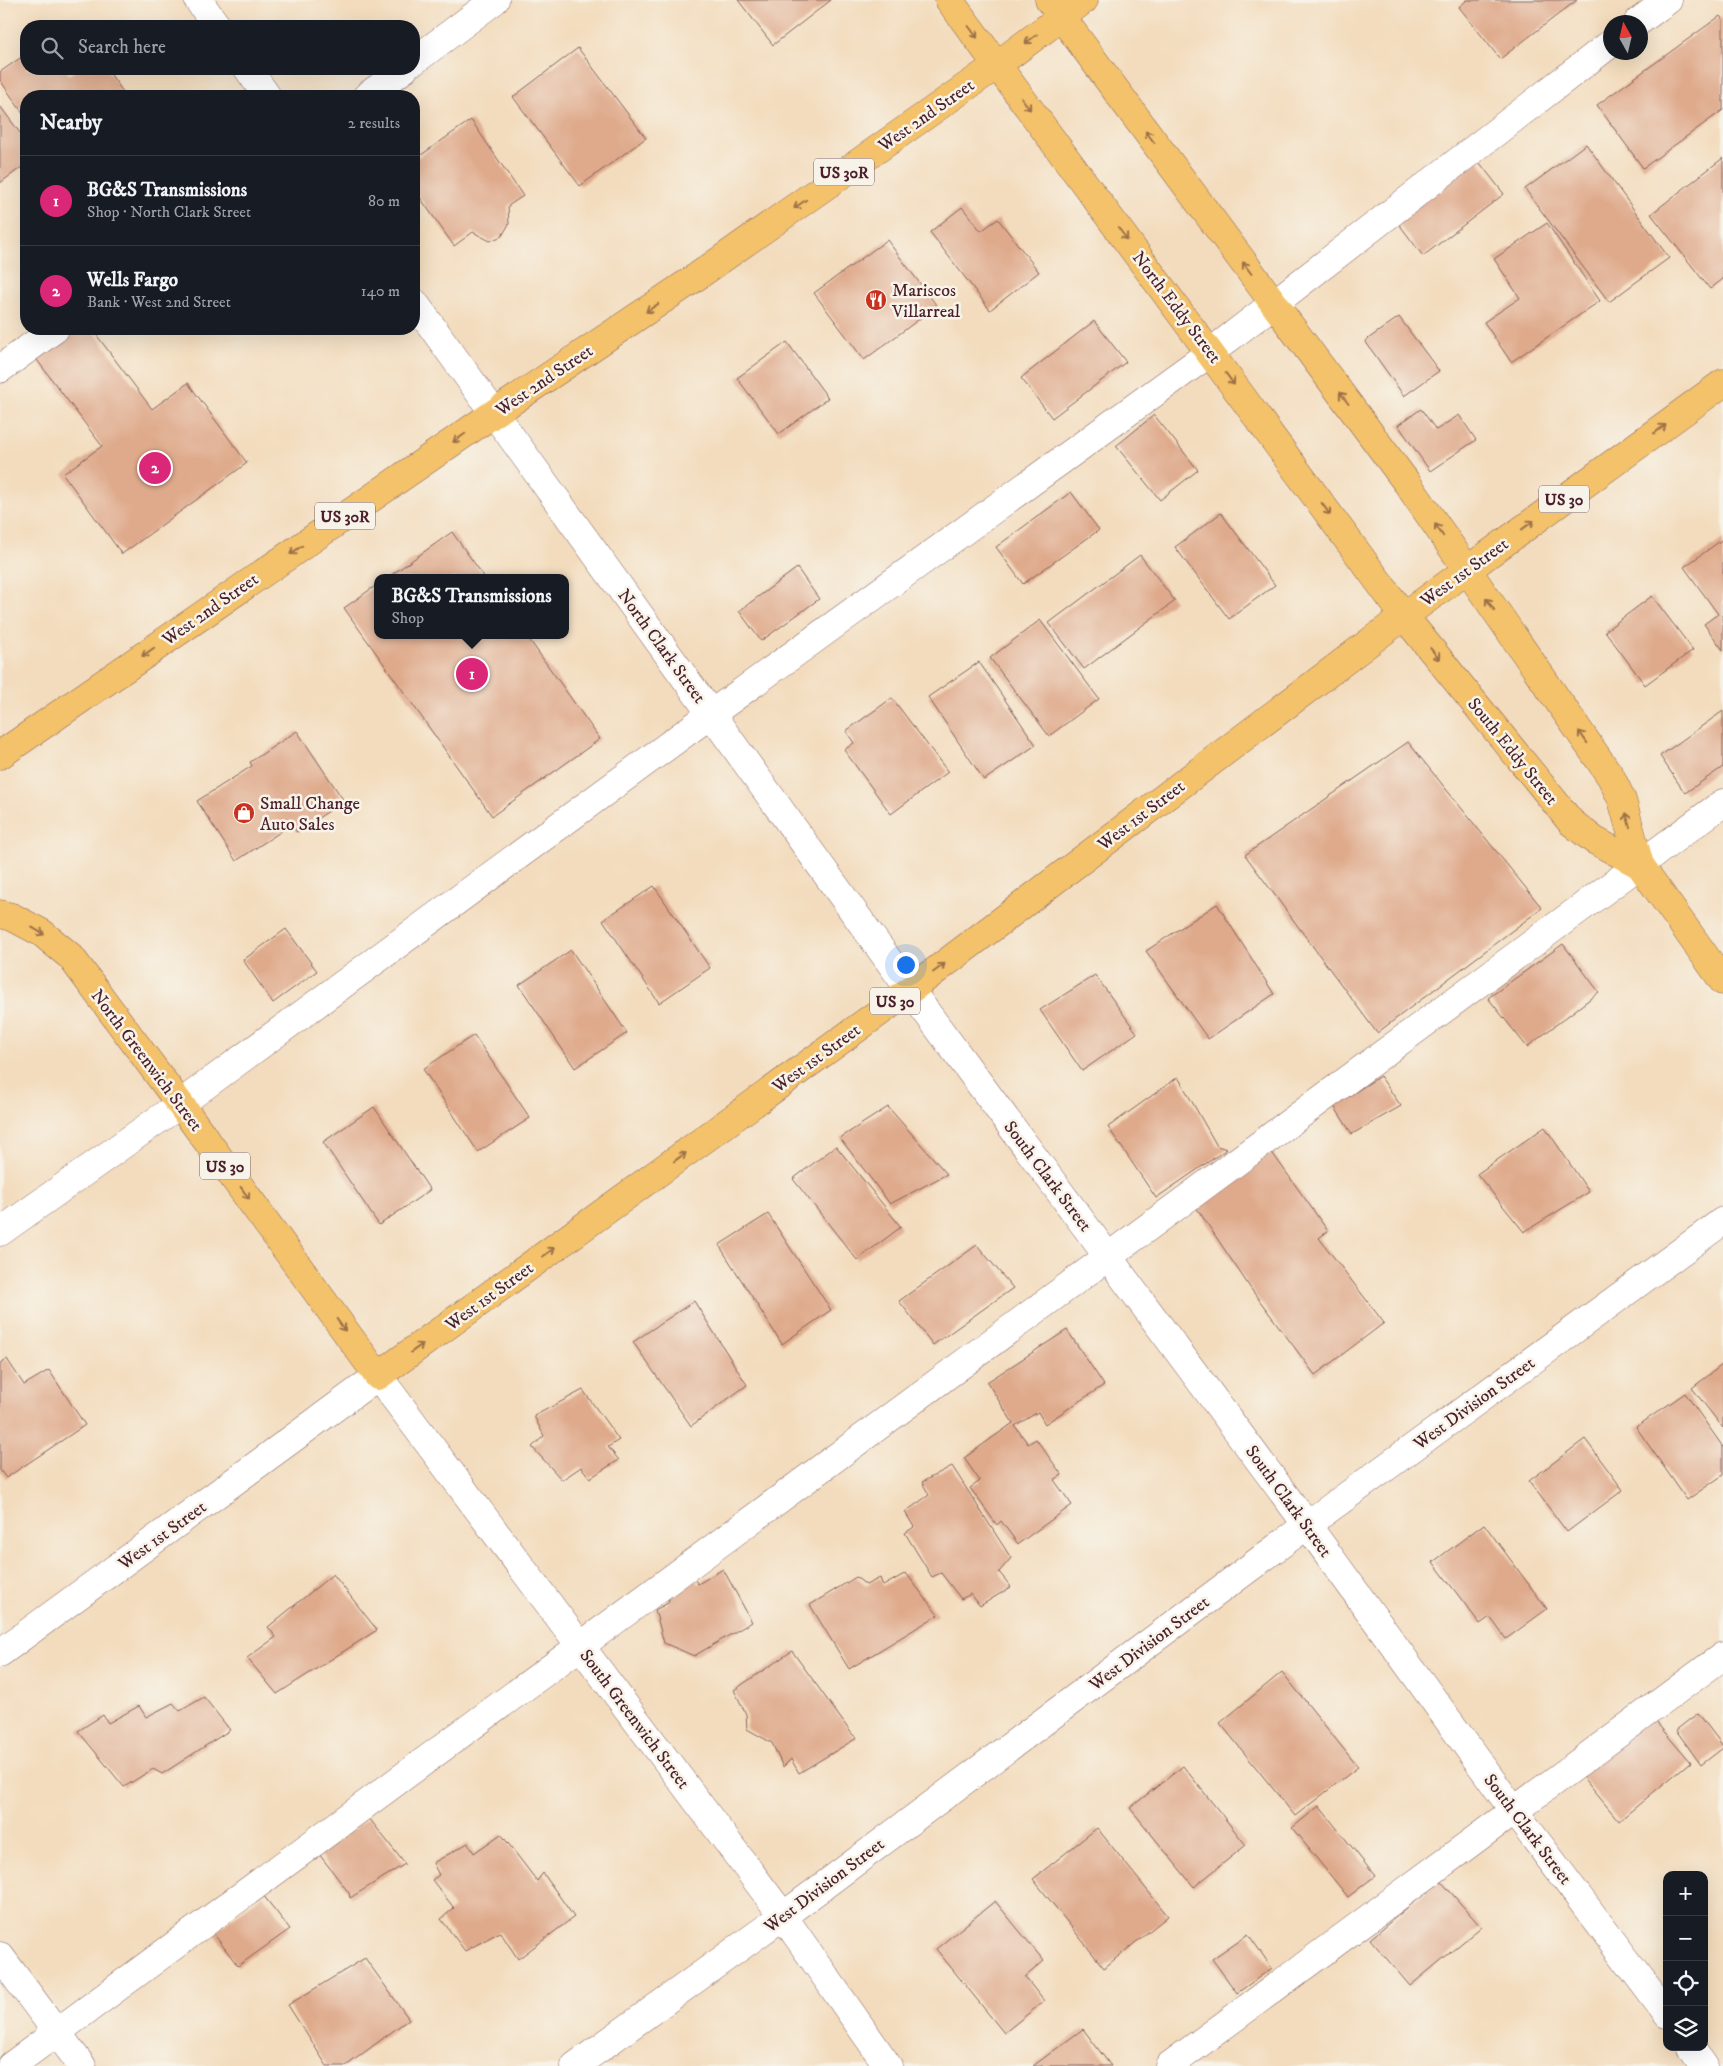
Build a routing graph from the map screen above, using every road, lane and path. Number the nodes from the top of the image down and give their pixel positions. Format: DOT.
graph roads {
  1 [pos="198,0"];
  2 [pos="496,0"];
  3 [pos="949,0"];
  4 [pos="1084,0"];
  5 [pos="1668,0"];
  6 [pos="1055,8"];
  7 [pos="1648,15"];
  8 [pos="213,20"];
  9 [pos="1603,49"];
  10 [pos="420,57"];
  11 [pos="997,65"];
  12 [pos="252,75"];
  13 [pos="396,75"];
  14 [pos="263,90"];
  15 [pos="375,90"];
  16 [pos="1274,304"];
  17 [pos="420,311"];
  18 [pos="47,335"];
  19 [pos="1210,352"];
  20 [pos="0,369"];
  21 [pos="1723,383"];
  22 [pos="493,414"];
  23 [pos="1466,570"];
  24 [pos="1404,616"];
  25 [pos="711,714"];
  26 [pos="0,754"];
  27 [pos="1723,804"];
  28 [pos="1640,865"];
  29 [pos="0,914"];
  30 [pos="1723,981"];
  31 [pos="910,990"];
  32 [pos="180,1104"];
  33 [pos="1723,1221"];
  34 [pos="0,1232"];
  35 [pos="1109,1257"];
  36 [pos="378,1376"];
  37 [pos="1307,1525"];
  38 [pos="580,1645"];
  39 [pos="0,1653"];
  40 [pos="1723,1656"];
  41 [pos="1514,1811"];
  42 [pos="783,1916"];
  43 [pos="0,1956"];
  44 [pos="1663,2009"];
  45 [pos="58,2032"];
  46 [pos="1694,2051"];
  47 [pos="11,2066"];
  48 [pos="82,2066"];
  49 [pos="575,2066"];
  50 [pos="888,2066"];
  51 [pos="1169,2066"];
  52 [pos="1705,2066"];
  1 -- 8 [label="street"];
  2 -- 10 [label="street"];
  3 -- 11 [label="main road, North Eddy Street, one-way"];
  4 -- 6 [label="main road, West 2nd Street / US 30R"];
  5 -- 7 [label="street"];
  6 -- 11 [label="main road, West 2nd Street / US 30R, one-way"];
  16 -- 6 [label="main road, one-way"];
  9 -- 16 [label="street"];
  11 -- 19 [label="main road, North Eddy Street, one-way"];
  11 -- 22 [label="main road, West 2nd Street / US 30R, one-way"];
  12 -- 14 [label="street"];
  13 -- 15 [label="street"];
  16 -- 19 [label="street"];
  23 -- 16 [label="main road, one-way"];
  17 -- 22 [label="street, North Clark Street"];
  18 -- 20 [label="street"];
  19 -- 24 [label="main road, North Eddy Street, one-way"];
  19 -- 25 [label="street"];
  23 -- 21 [label="main road, West 1st Street / US 30, one-way"];
  22 -- 25 [label="street, North Clark Street"];
  22 -- 26 [label="main road, West 2nd Street / US 30R, one-way"];
  23 -- 24 [label="main road, West 1st Street / US 30"];
  28 -- 23 [label="main road, South Eddy Street, one-way"];
  24 -- 28 [label="main road, South Eddy Street, one-way"];
  31 -- 24 [label="main road, West 1st Street / US 30, one-way"];
  25 -- 31 [label="street, North Clark Street"];
  25 -- 32 [label="street"];
  27 -- 28 [label="street"];
  28 -- 30 [label="main road, South Eddy Street"];
  28 -- 35 [label="street"];
  29 -- 32 [label="main road, North Greenwich Street / US 30, one-way"];
  31 -- 35 [label="street, South Clark Street"];
  36 -- 31 [label="main road, West 1st Street / US 30, one-way"];
  32 -- 34 [label="street"];
  32 -- 36 [label="main road, North Greenwich Street / US 30, one-way"];
  33 -- 37 [label="street, West Division Street"];
  35 -- 37 [label="street, South Clark Street"];
  35 -- 38 [label="street"];
  36 -- 38 [label="street, South Greenwich Street"];
  36 -- 39 [label="street, West 1st Street"];
  37 -- 41 [label="street, South Clark Street"];
  37 -- 42 [label="street, West Division Street"];
  38 -- 42 [label="street, South Greenwich Street"];
  38 -- 45 [label="street"];
  40 -- 41 [label="street"];
  41 -- 44 [label="street, South Clark Street"];
  41 -- 51 [label="street"];
  42 -- 49 [label="street, West Division Street"];
  42 -- 50 [label="street, South Greenwich Street"];
  43 -- 45 [label="street"];
  45 -- 47 [label="street"];
  45 -- 48 [label="street"];
  46 -- 52 [label="street"];
}
